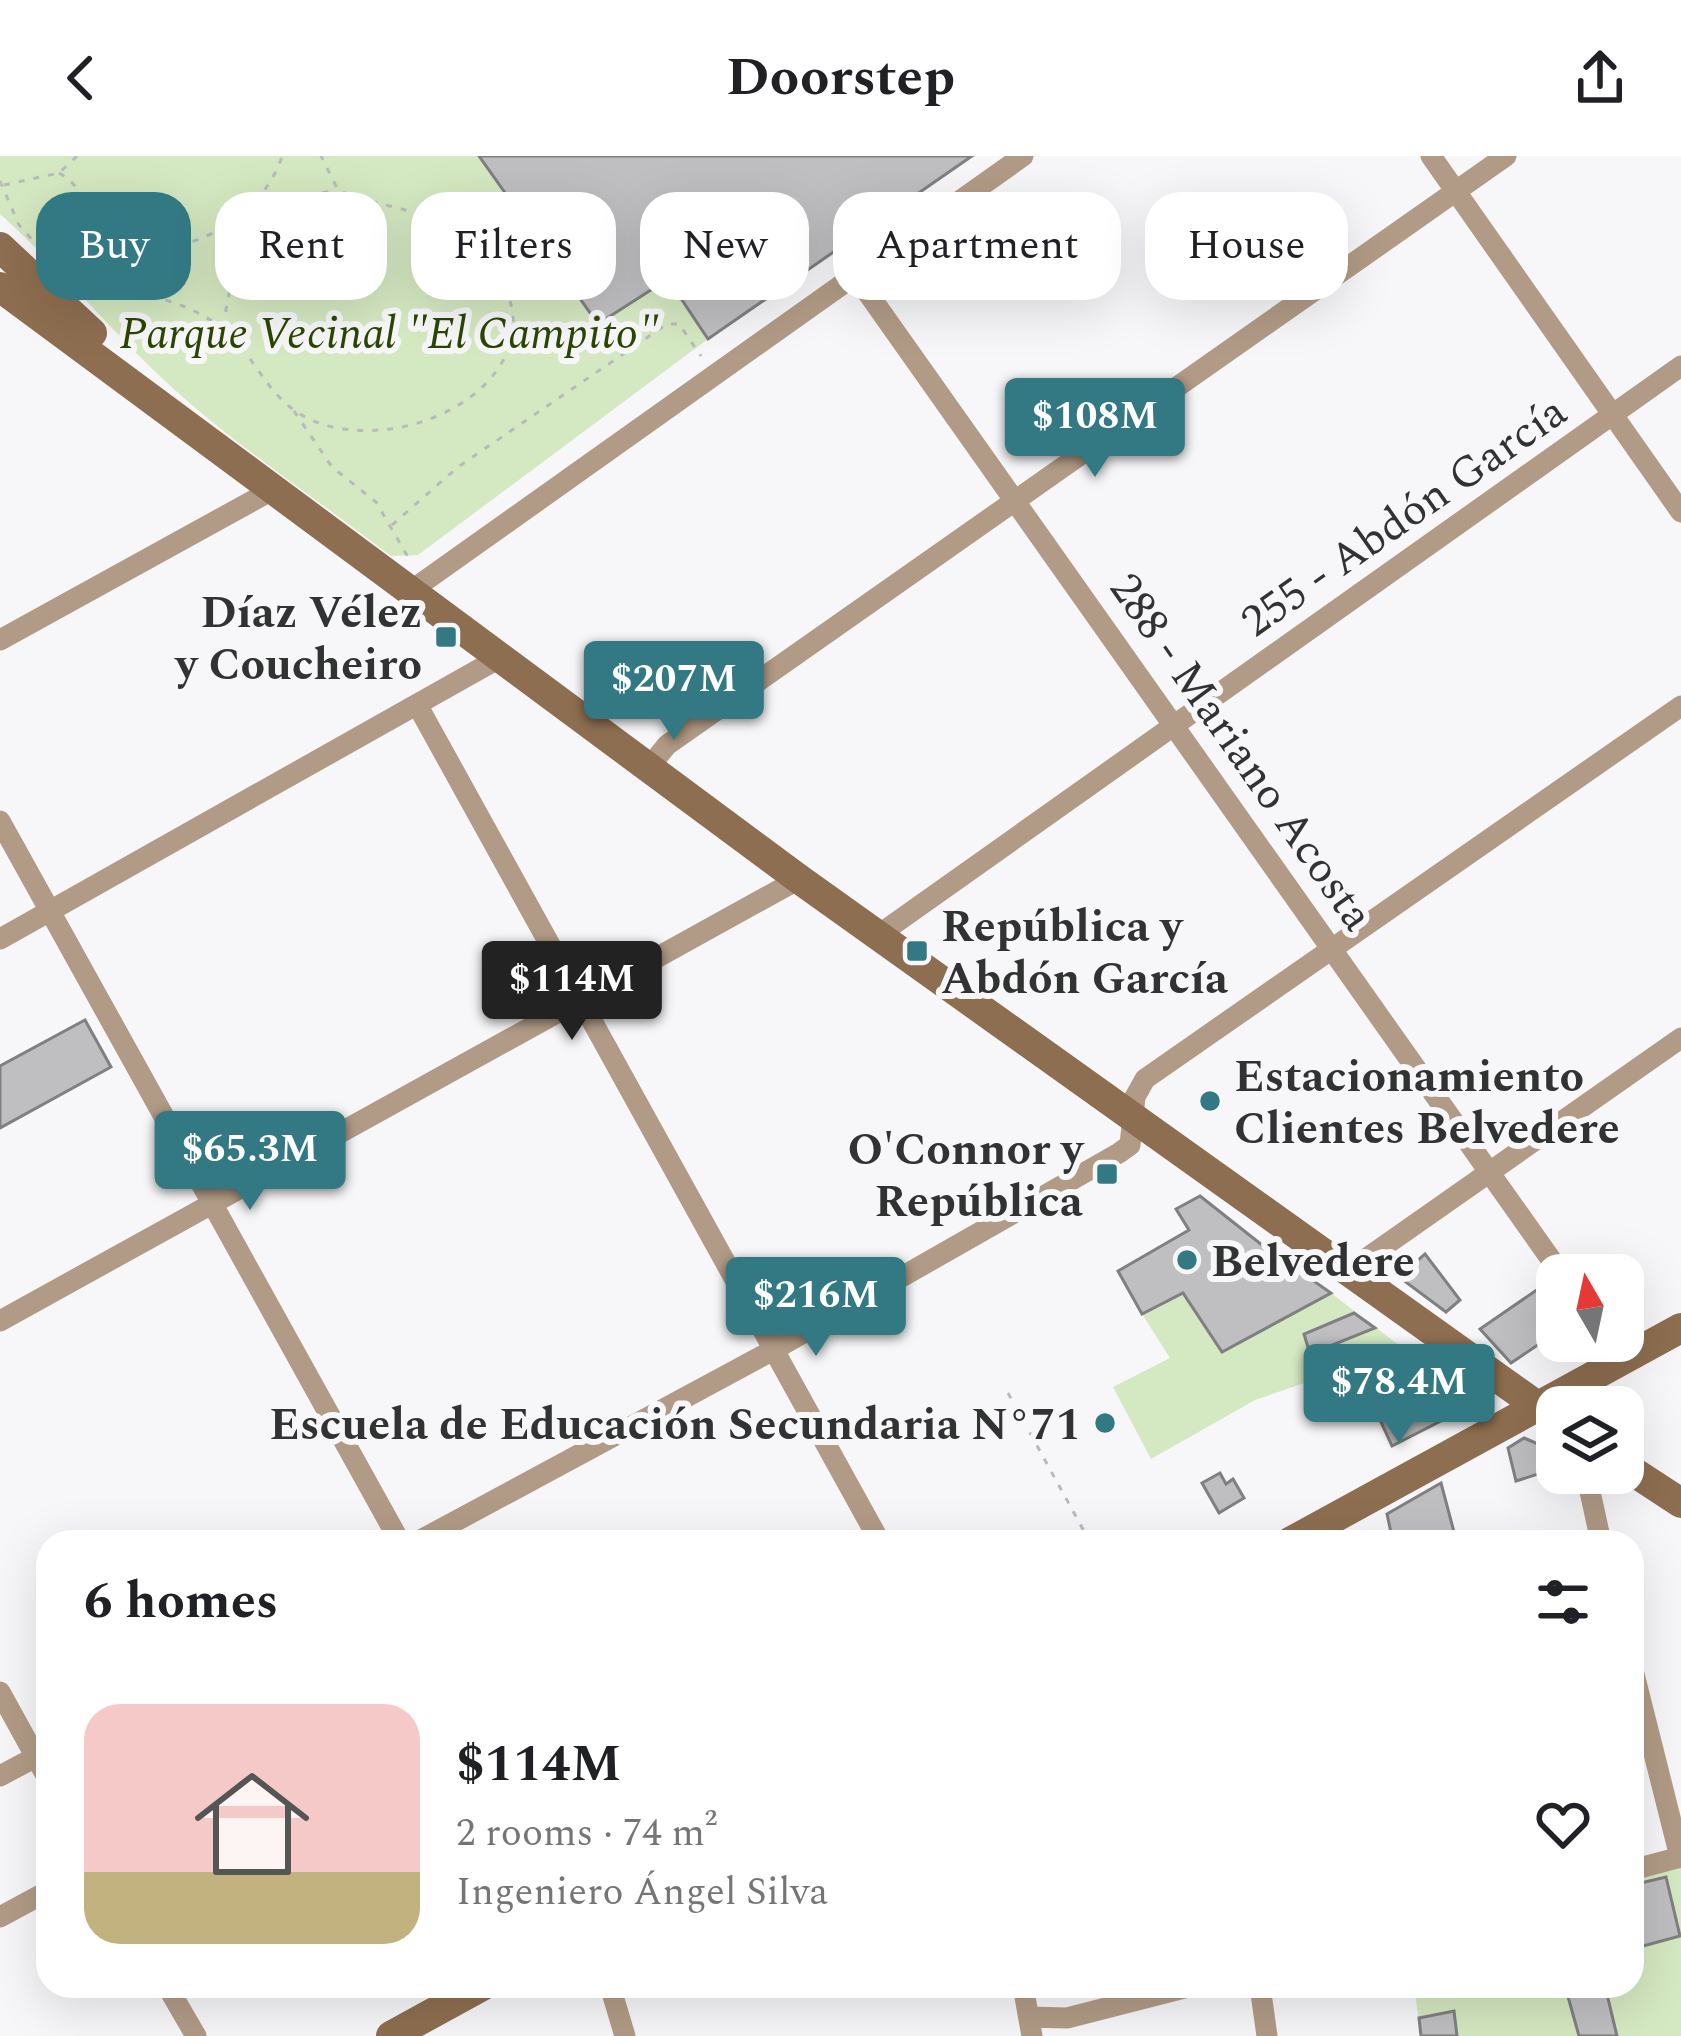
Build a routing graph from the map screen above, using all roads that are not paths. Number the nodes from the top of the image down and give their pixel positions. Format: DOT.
graph roads {
  1 [pos="1023,156"];
  2 [pos="1431,156"];
  3 [pos="1506,156"];
  4 [pos="972,192"];
  5 [pos="1456,192"];
  6 [pos="2,251"];
  7 [pos="0,287"];
  8 [pos="833,291"];
  9 [pos="873,300"];
  10 [pos="1681,366"];
  11 [pos="1612,414"];
  12 [pos="178,416"];
  13 [pos="274,489"];
  14 [pos="1017,500"];
  15 [pos="1681,512"];
  16 [pos="411,577"];
  17 [pos="0,640"];
  18 [pos="501,657"];
  19 [pos="1681,706"];
  20 [pos="418,708"];
  21 [pos="1176,725"];
  22 [pos="650,766"];
  23 [pos="0,821"];
  24 [pos="799,879"];
  25 [pos="50,912"];
  26 [pos="877,936"];
  27 [pos="0,939"];
  28 [pos="1333,946"];
  29 [pos="580,1000"];
  30 [pos="1681,1038"];
  31 [pos="1134,1116"];
  32 [pos="1492,1174"];
  33 [pos="213,1205"];
  34 [pos="1547,1254"];
  35 [pos="1347,1272"];
  36 [pos="0,1321"];
  37 [pos="1681,1328"];
  38 [pos="1644,1341"];
  39 [pos="777,1348"];
  40 [pos="1603,1362"];
  41 [pos="1578,1386"];
  42 [pos="1536,1406"];
  43 [pos="1536,1420"];
  44 [pos="1644,1479"];
  45 [pos="1591,1494"];
  46 [pos="1681,1503"];
  47 [pos="393,1530"];
  48 [pos="439,1530"];
  49 [pos="874,1530"];
  50 [pos="1313,1530"];
  51 [pos="1598,1530"];
  52 [pos="0,1691"];
  53 [pos="1644,1713"];
  54 [pos="36,1745"];
  55 [pos="36,1757"];
  56 [pos="0,1776"];
  57 [pos="1681,1857"];
  58 [pos="1644,1867"];
  59 [pos="36,1898"];
  60 [pos="0,1917"];
  61 [pos="173,1998"];
  62 [pos="441,1998"];
  63 [pos="614,1998"];
  64 [pos="1145,1998"];
  65 [pos="1262,1998"];
  66 [pos="1030,2026"];
  67 [pos="196,2036"];
  68 [pos="391,2036"];
  69 [pos="626,2036"];
  70 [pos="1267,2036"];
  1 -- 4 [label="street"];
  2 -- 5 [label="street"];
  3 -- 5 [label="street"];
  5 -- 11 [label="street"];
  5 -- 14 [label="street"];
  6 -- 12 [label="main road"];
  7 -- 12 [label="main road"];
  8 -- 16 [label="street"];
  9 -- 14 [label="street, 288 - Mariano Acosta"];
  10 -- 11 [label="street, 255 - Abdón García"];
  11 -- 15 [label="street"];
  11 -- 21 [label="street, 255 - Abdón García"];
  12 -- 13 [label="main road"];
  13 -- 16 [label="main road"];
  13 -- 17 [label="street"];
  14 -- 21 [label="street, 288 - Mariano Acosta"];
  14 -- 22 [label="street"];
  16 -- 18 [label="main road"];
  18 -- 20 [label="street"];
  18 -- 22 [label="main road"];
  19 -- 28 [label="street"];
  20 -- 25 [label="street"];
  20 -- 29 [label="street"];
  21 -- 26 [label="street, 255 - Abdón García"];
  21 -- 28 [label="street, 288 - Mariano Acosta"];
  22 -- 24 [label="main road"];
  23 -- 25 [label="street"];
  24 -- 26 [label="main road"];
  24 -- 29 [label="street"];
  25 -- 27 [label="street"];
  25 -- 33 [label="street"];
  26 -- 31 [label="main road"];
  28 -- 31 [label="street"];
  28 -- 32 [label="street, 288 - Mariano Acosta"];
  29 -- 33 [label="street"];
  29 -- 39 [label="street"];
  30 -- 32 [label="street"];
  31 -- 35 [label="main road"];
  31 -- 39 [label="street"];
  32 -- 34 [label="street, 288 - Mariano Acosta"];
  32 -- 35 [label="street"];
  33 -- 36 [label="street"];
  33 -- 47 [label="street"];
  35 -- 42 [label="main road"];
  37 -- 38 [label="main road"];
  39 -- 48 [label="street"];
  39 -- 49 [label="street"];
  40 -- 41 [label="main road"];
  43 -- 50 [label="main road"];
  44 -- 46 [label="main road"];
  45 -- 51 [label="street"];
  52 -- 54 [label="street"];
  53 -- 57 [label="street"];
  55 -- 56 [label="street"];
  57 -- 58 [label="street"];
  59 -- 60 [label="street"];
  61 -- 67 [label="street"];
  62 -- 68 [label="main road"];
  63 -- 69 [label="street"];
  64 -- 66 [label="street"];
  65 -- 70 [label="street"];
}
